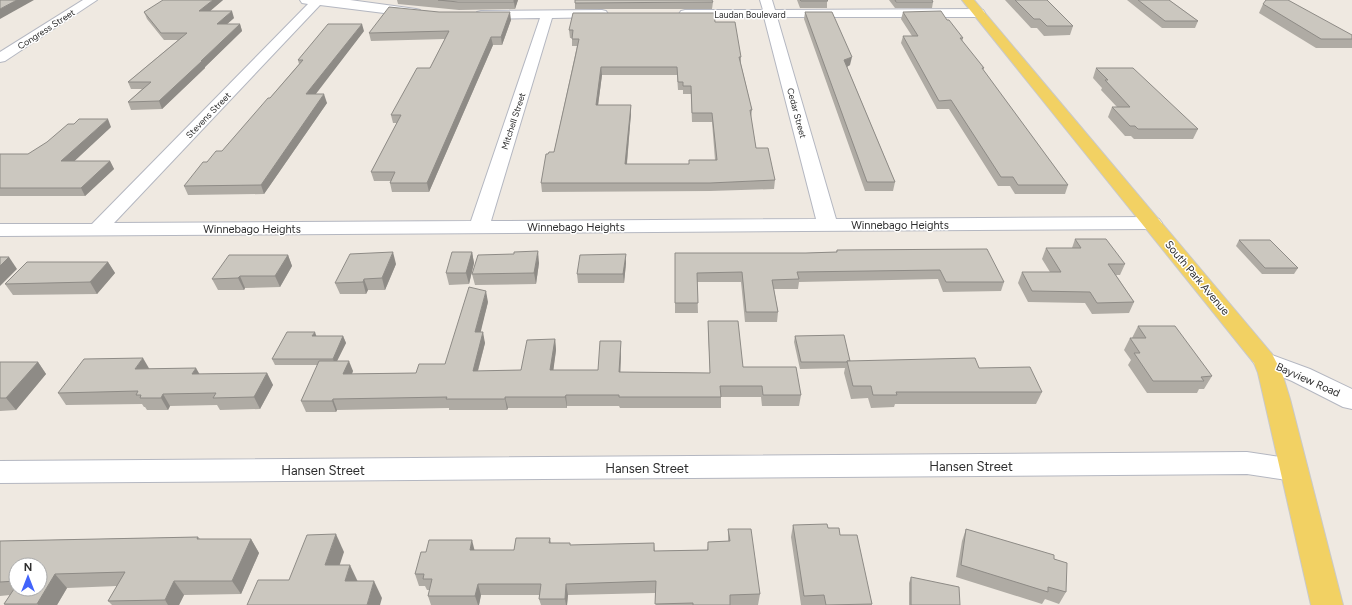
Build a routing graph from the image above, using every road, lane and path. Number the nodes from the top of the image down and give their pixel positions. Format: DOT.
graph roads {
  1 [pos="91,0"];
  2 [pos="314,0"];
  3 [pos="968,0"];
  4 [pos="767,7"];
  5 [pos="979,13"];
  6 [pos="428,14"];
  7 [pos="611,14"];
  8 [pos="674,14"];
  9 [pos="467,15"];
  10 [pos="547,15"];
  11 [pos="0,58"];
  12 [pos="1152,223"];
  13 [pos="828,226"];
  14 [pos="479,228"];
  15 [pos="0,230"];
  16 [pos="97,230"];
  17 [pos="1264,360"];
  18 [pos="1352,400"];
  19 [pos="1294,470"];
  20 [pos="0,472"];
  21 [pos="1327,605"];
  1 -- 11 [label="street, Congress Street"];
  2 -- 6 [label="street"];
  2 -- 16 [label="street, Stevens Street"];
  3 -- 5 [label="main road, South Park Avenue"];
  4 -- 5 [label="street, Laudan Boulevard"];
  4 -- 8 [label="street, Laudan Boulevard"];
  4 -- 13 [label="street, Cedar Street"];
  5 -- 12 [label="main road, South Park Avenue"];
  7 -- 10 [label="street"];
  9 -- 10 [label="street"];
  10 -- 14 [label="street, Mitchell Street"];
  12 -- 13 [label="street, Winnebago Heights"];
  12 -- 17 [label="main road, South Park Avenue"];
  13 -- 14 [label="street, Winnebago Heights"];
  14 -- 16 [label="street, Winnebago Heights"];
  15 -- 16 [label="street, Winnebago Heights"];
  17 -- 18 [label="street, Bayview Road"];
  17 -- 19 [label="main road, South Park Avenue"];
  19 -- 20 [label="street, Hansen Street"];
  19 -- 21 [label="main road, South Park Avenue"];
}
